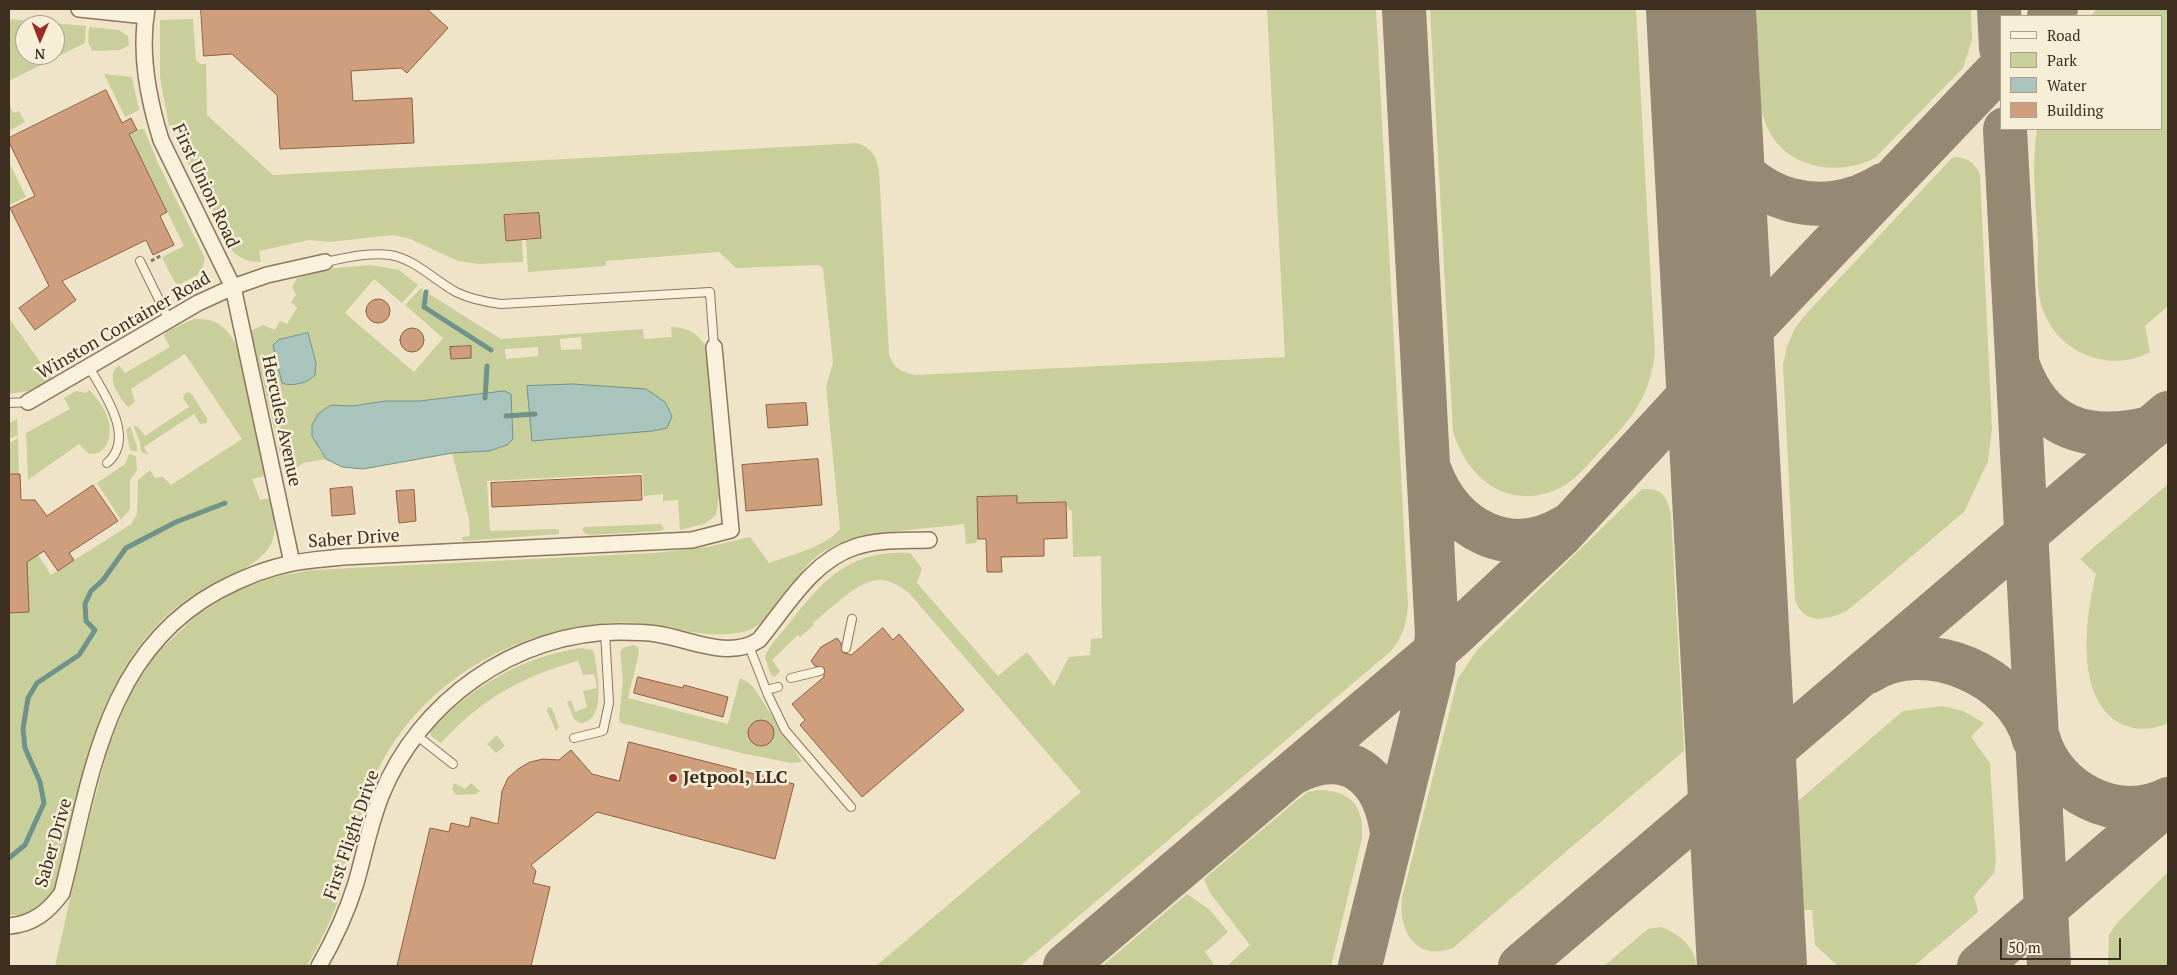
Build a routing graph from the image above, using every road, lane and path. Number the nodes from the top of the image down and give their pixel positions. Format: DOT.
graph roads {
  1 [pos="79,9"];
  2 [pos="146,13"];
  3 [pos="140,261"];
  4 [pos="325,262"];
  5 [pos="233,287"];
  6 [pos="169,320"];
  7 [pos="714,347"];
  8 [pos="88,367"];
  9 [pos="28,402"];
  10 [pos="9,403"];
  11 [pos="107,463"];
  12 [pos="929,540"];
  13 [pos="292,563"];
  14 [pos="852,619"];
  15 [pos="604,632"];
  16 [pos="750,646"];
  17 [pos="846,648"];
  18 [pos="820,671"];
  19 [pos="791,678"];
  20 [pos="778,687"];
  21 [pos="766,690"];
  22 [pos="416,735"];
  23 [pos="574,738"];
  24 [pos="453,764"];
  25 [pos="851,807"];
  26 [pos="9,929"];
  27 [pos="319,966"];
  1 -- 2 [label="street"];
  2 -- 5 [label="street, First Union Road"];
  3 -- 6 [label="lane"];
  4 -- 5 [label="street, Winston Container Road"];
  4 -- 7 [label="lane"];
  5 -- 6 [label="street, Winston Container Road"];
  5 -- 13 [label="street, Hercules Avenue"];
  6 -- 8 [label="street, Winston Container Road"];
  7 -- 13 [label="street, Saber Drive"];
  8 -- 9 [label="street, Winston Container Road"];
  8 -- 11 [label="lane"];
  9 -- 10 [label="lane"];
  12 -- 16 [label="street"];
  13 -- 26 [label="street, Saber Drive"];
  14 -- 17 [label="lane"];
  15 -- 16 [label="street, First Flight Drive"];
  15 -- 22 [label="street, First Flight Drive"];
  15 -- 23 [label="lane"];
  16 -- 21 [label="lane"];
  18 -- 19 [label="lane"];
  20 -- 21 [label="lane"];
  21 -- 25 [label="lane"];
  22 -- 24 [label="lane"];
  22 -- 27 [label="street, First Flight Drive"];
}
